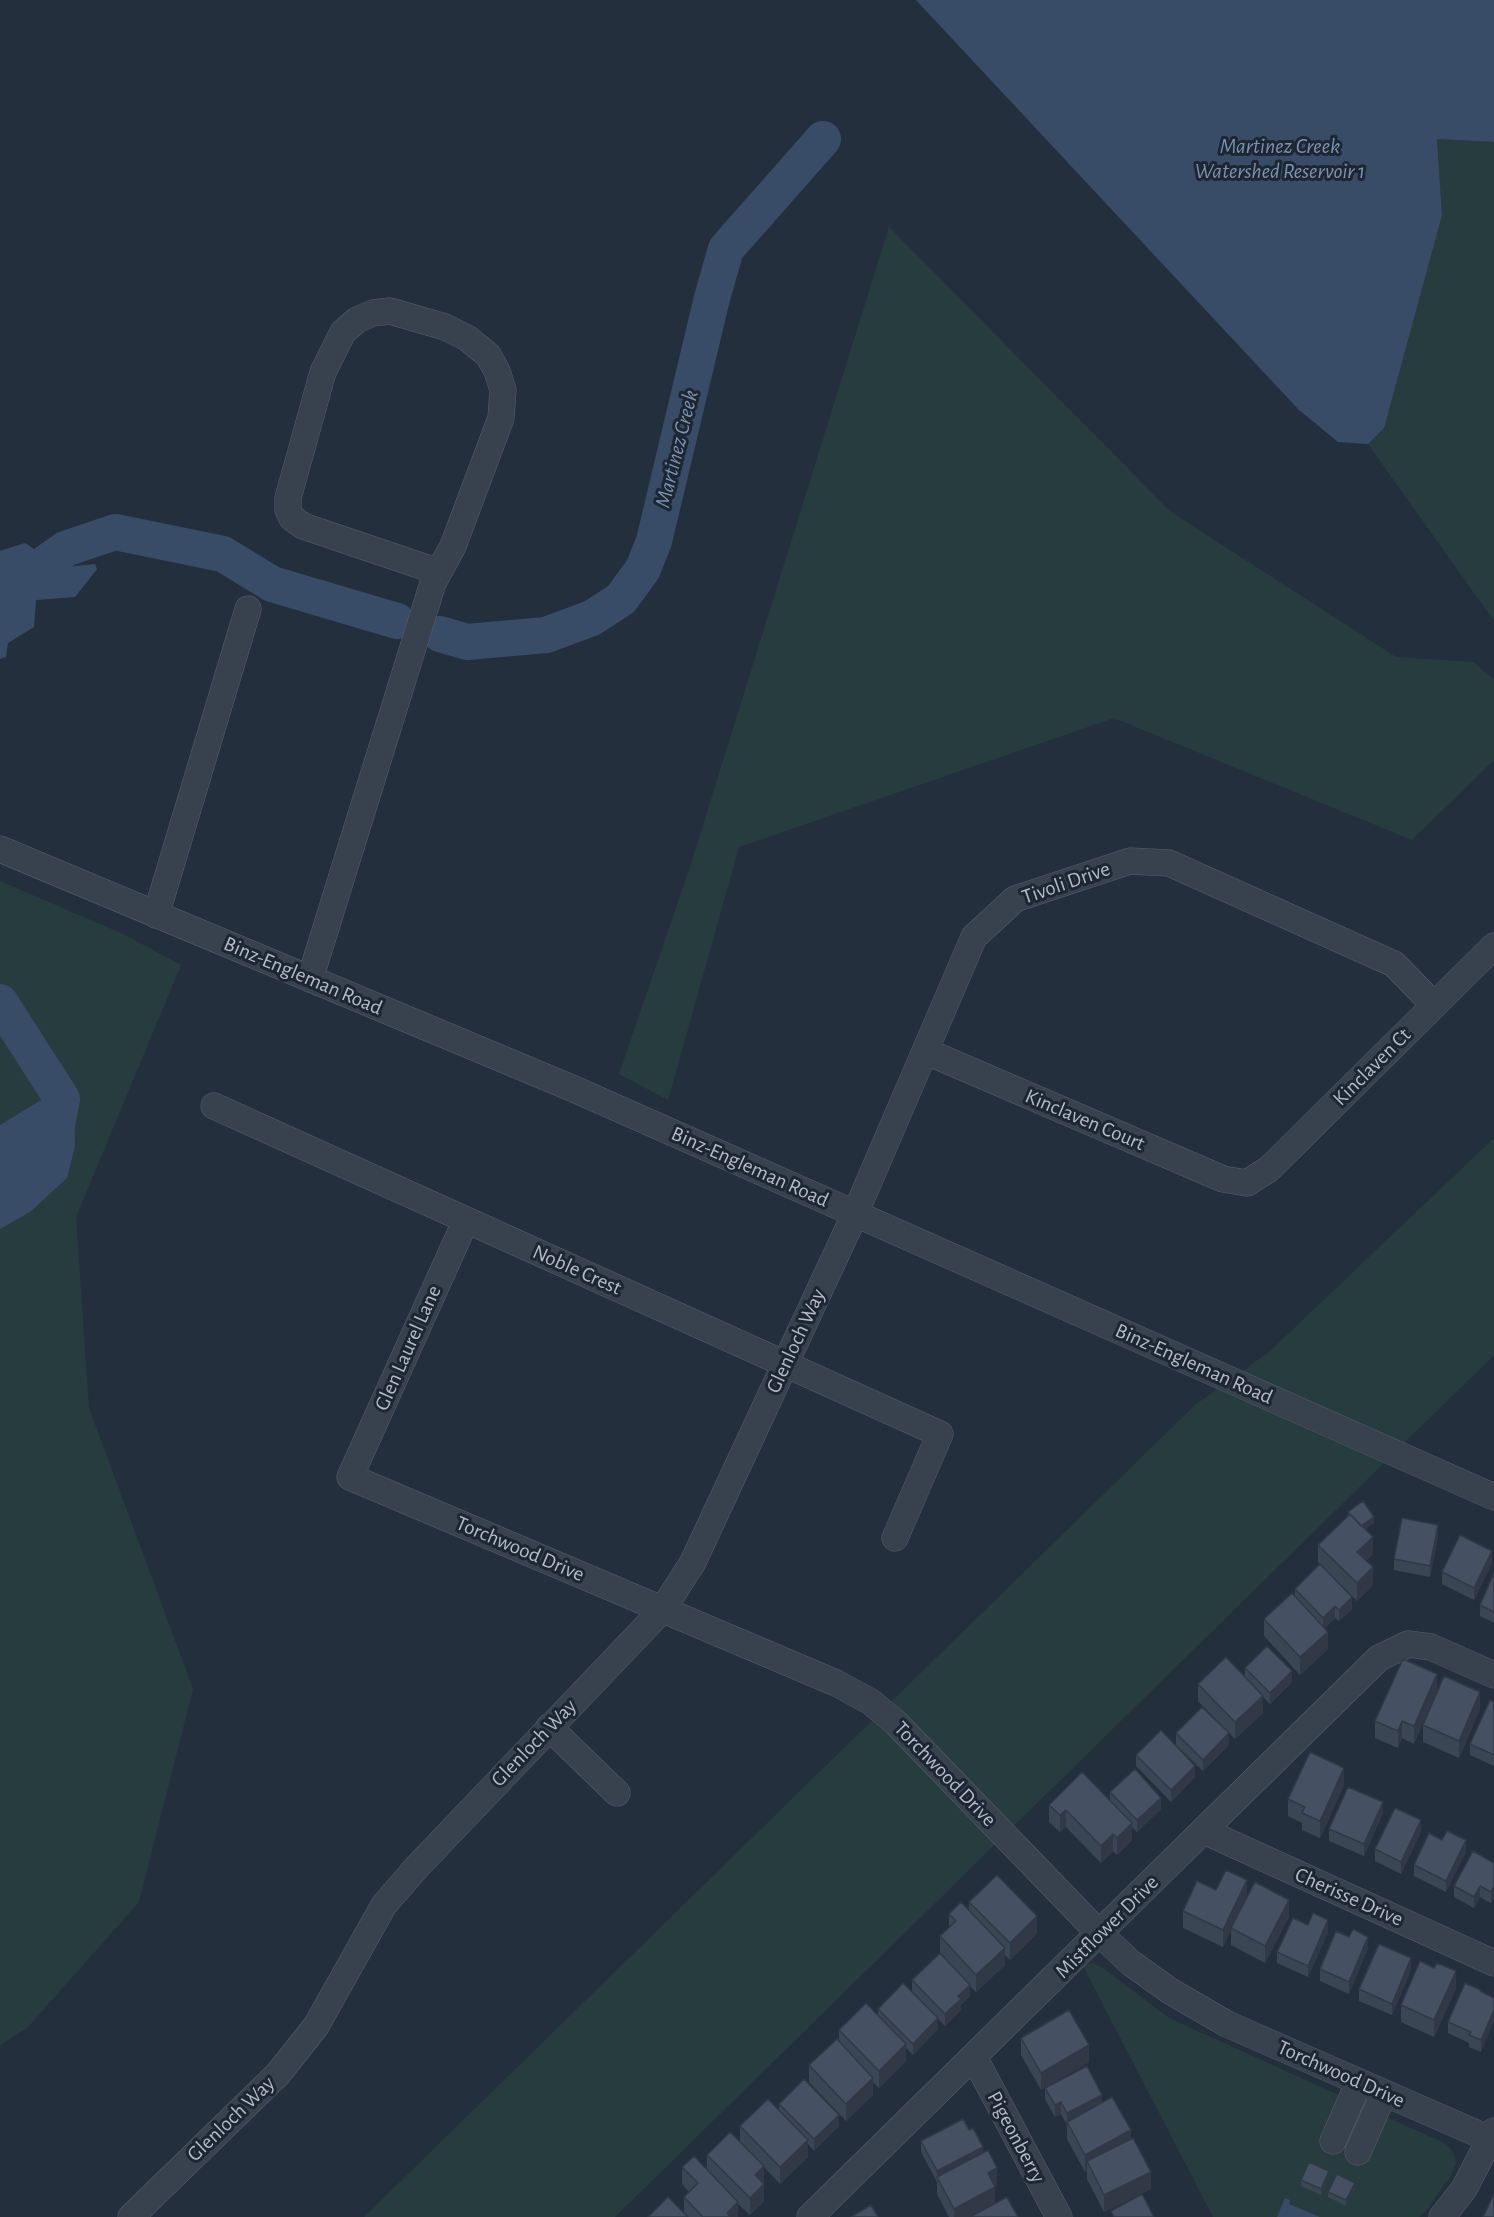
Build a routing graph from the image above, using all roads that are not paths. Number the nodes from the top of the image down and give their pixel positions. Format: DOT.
graph roads {
  1 [pos="439,572"];
  2 [pos="248,609"];
  3 [pos="0,849"];
  4 [pos="156,915"];
  5 [pos="1494,946"];
  6 [pos="310,979"];
  7 [pos="1434,1005"];
  8 [pos="925,1051"];
  9 [pos="214,1106"];
  10 [pos="1247,1184"];
  11 [pos="855,1214"];
  12 [pos="466,1220"];
  13 [pos="785,1364"];
  14 [pos="350,1477"];
  15 [pos="1494,1497"];
  16 [pos="894,1538"];
  17 [pos="663,1609"];
  18 [pos="1494,1675"];
  19 [pos="549,1727"];
  20 [pos="617,1793"];
  21 [pos="1204,1831"];
  22 [pos="1100,1934"];
  23 [pos="1494,1963"];
  24 [pos="974,2057"];
  25 [pos="1359,2082"];
  26 [pos="1384,2093"];
  27 [pos="1493,2137"];
  28 [pos="1333,2141"];
  29 [pos="1358,2152"];
  30 [pos="131,2217"];
  31 [pos="810,2217"];
  32 [pos="1059,2217"];
  33 [pos="1442,2217"];
  1 -- 1 [label="street"];
  1 -- 6 [label="street"];
  2 -- 4 [label="street"];
  3 -- 4 [label="street, Binz-Engleman Road"];
  4 -- 6 [label="street, Binz-Engleman Road"];
  5 -- 7 [label="street, Kinclaven Ct"];
  6 -- 11 [label="street, Binz-Engleman Road"];
  7 -- 8 [label="street, Tivoli Drive"];
  7 -- 10 [label="street, Kinclaven Ct"];
  8 -- 10 [label="street, Kinclaven Court"];
  8 -- 11 [label="street, Tivoli Drive"];
  9 -- 12 [label="street, Noble Crest"];
  11 -- 13 [label="street, Glenloch Way"];
  11 -- 15 [label="street, Binz-Engleman Road"];
  12 -- 13 [label="street, Noble Crest"];
  12 -- 14 [label="street, Glen Laurel Lane"];
  13 -- 16 [label="street, Noble Crest"];
  13 -- 17 [label="street, Glenloch Way"];
  14 -- 17 [label="street, Torchwood Drive"];
  17 -- 19 [label="street, Glenloch Way"];
  17 -- 22 [label="street, Torchwood Drive"];
  18 -- 21 [label="street, Mistflower Drive"];
  19 -- 20 [label="street"];
  19 -- 30 [label="street, Glenloch Way"];
  21 -- 22 [label="street, Mistflower Drive"];
  21 -- 23 [label="street, Cherisse Drive"];
  22 -- 24 [label="street, Mistflower Drive"];
  22 -- 25 [label="street, Torchwood Drive"];
  24 -- 31 [label="street, Mistflower Drive"];
  24 -- 32 [label="street, Pigeonberry"];
  25 -- 26 [label="street, Torchwood Drive"];
  25 -- 28 [label="street"];
  26 -- 27 [label="street, Torchwood Drive"];
  26 -- 29 [label="street"];
  27 -- 33 [label="street"];
}
